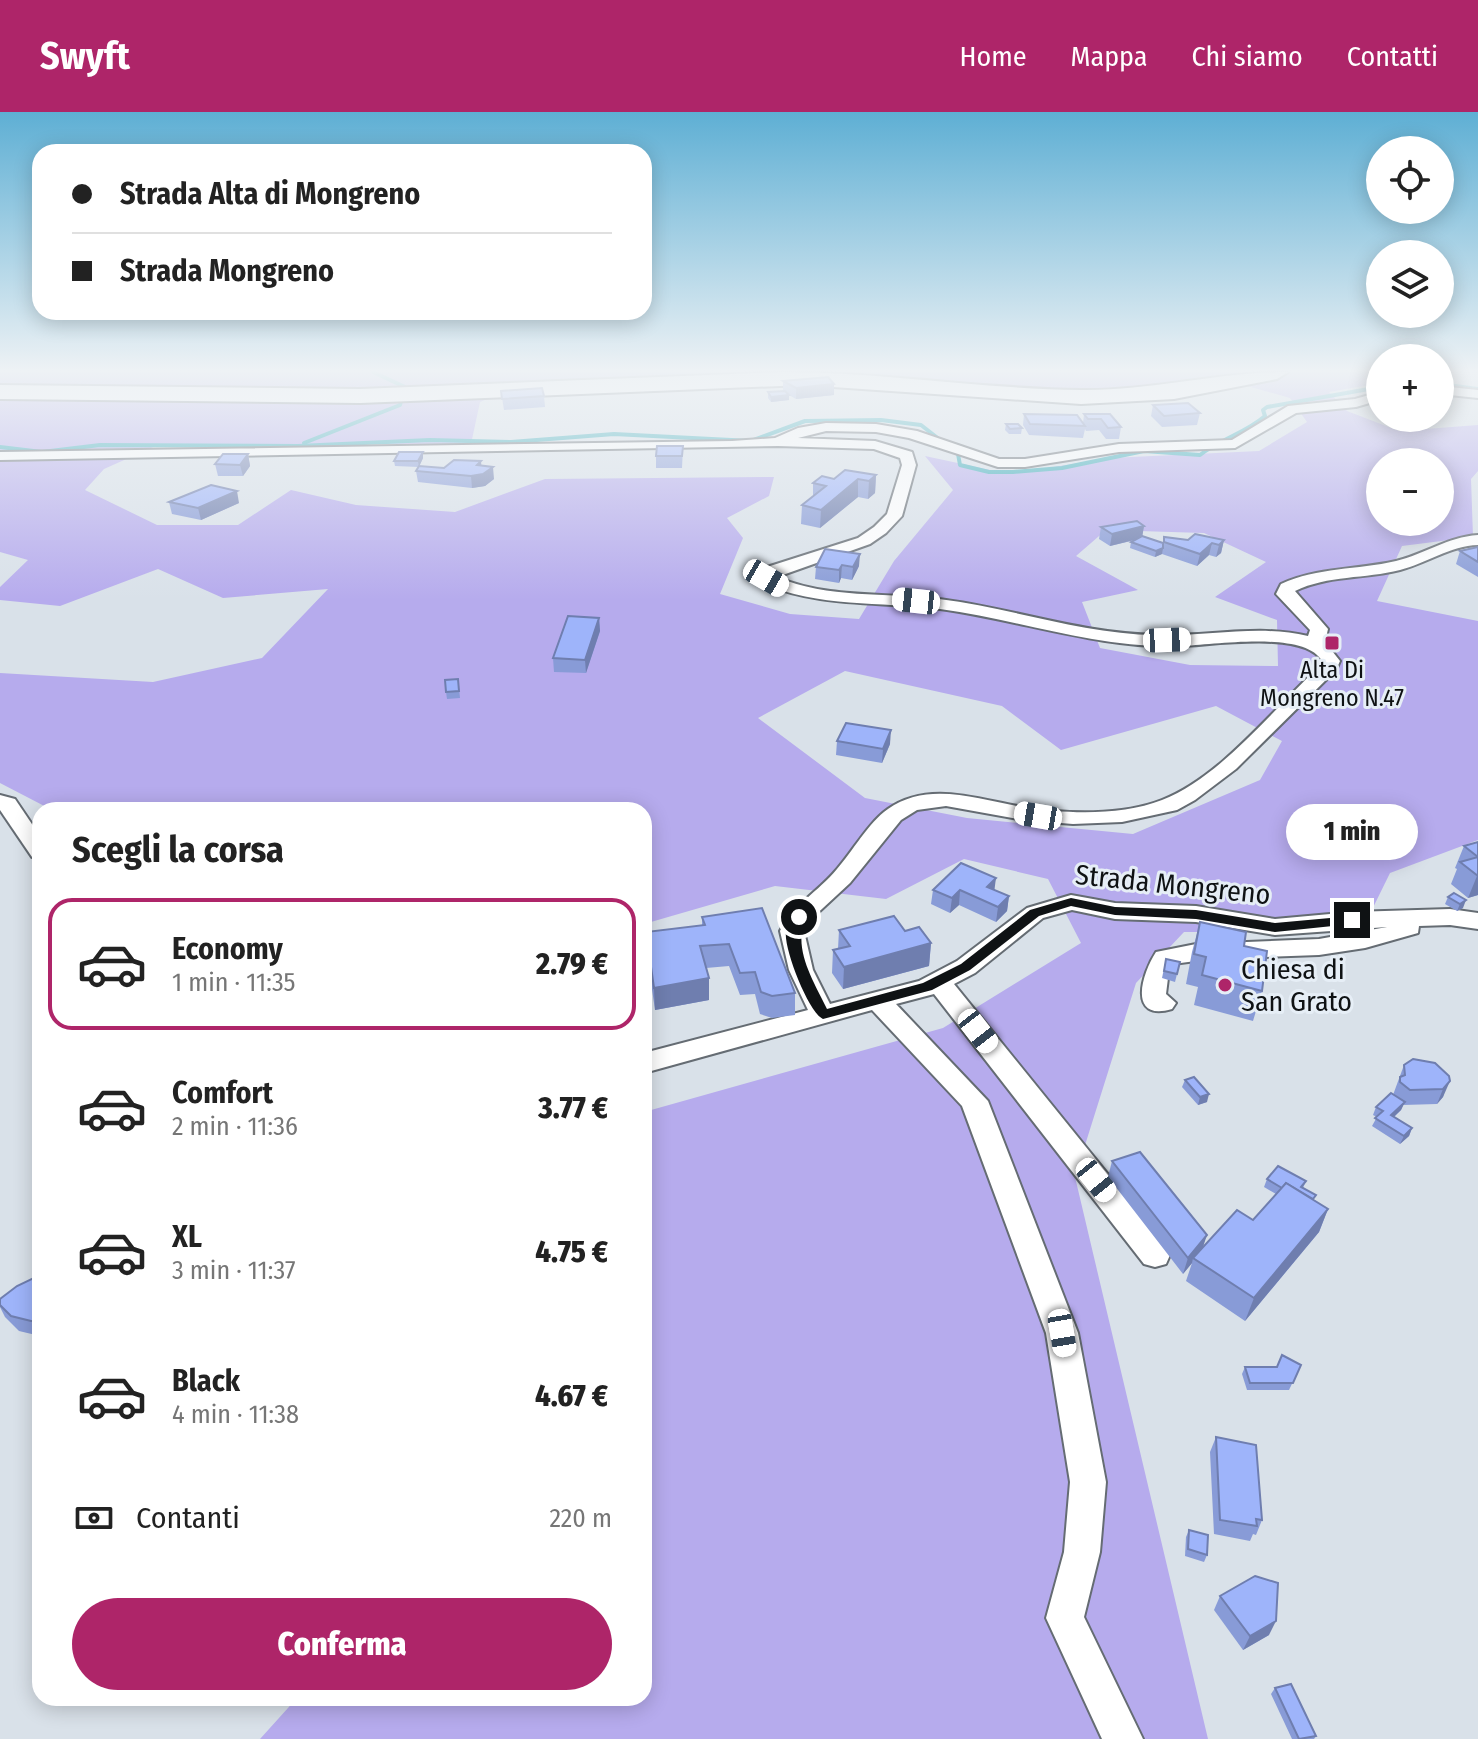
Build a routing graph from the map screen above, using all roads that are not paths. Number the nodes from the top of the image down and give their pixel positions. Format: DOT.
graph roads {
  1 [pos="599,448"];
  2 [pos="884,448"];
  3 [pos="956,448"];
  4 [pos="1121,448"];
  5 [pos="0,456"];
  6 [pos="1478,540"];
  7 [pos="1315,644"];
  8 [pos="0,801"];
  9 [pos="32,840"];
  10 [pos="1447,922"];
  11 [pos="1478,923"];
  12 [pos="938,981"];
  13 [pos="877,1000"];
  14 [pos="1163,1003"];
  15 [pos="823,1015"];
  16 [pos="652,1061"];
  17 [pos="1155,1255"];
  18 [pos="1123,1739"];
  1 -- 5 [label="street"];
  2 -- 7 [label="street"];
  3 -- 4 [label="street"];
  6 -- 7 [label="street"];
  7 -- 15 [label="street"];
  8 -- 9 [label="street"];
  10 -- 11 [label="street"];
  10 -- 12 [label="street, Strada Mongreno"];
  10 -- 14 [label="street, Strada Mongreno"];
  12 -- 13 [label="street, Strada Mongreno"];
  12 -- 17 [label="street"];
  13 -- 15 [label="street, Strada Mongreno"];
  13 -- 18 [label="street"];
  15 -- 16 [label="street, Strada Mongreno"];
}
